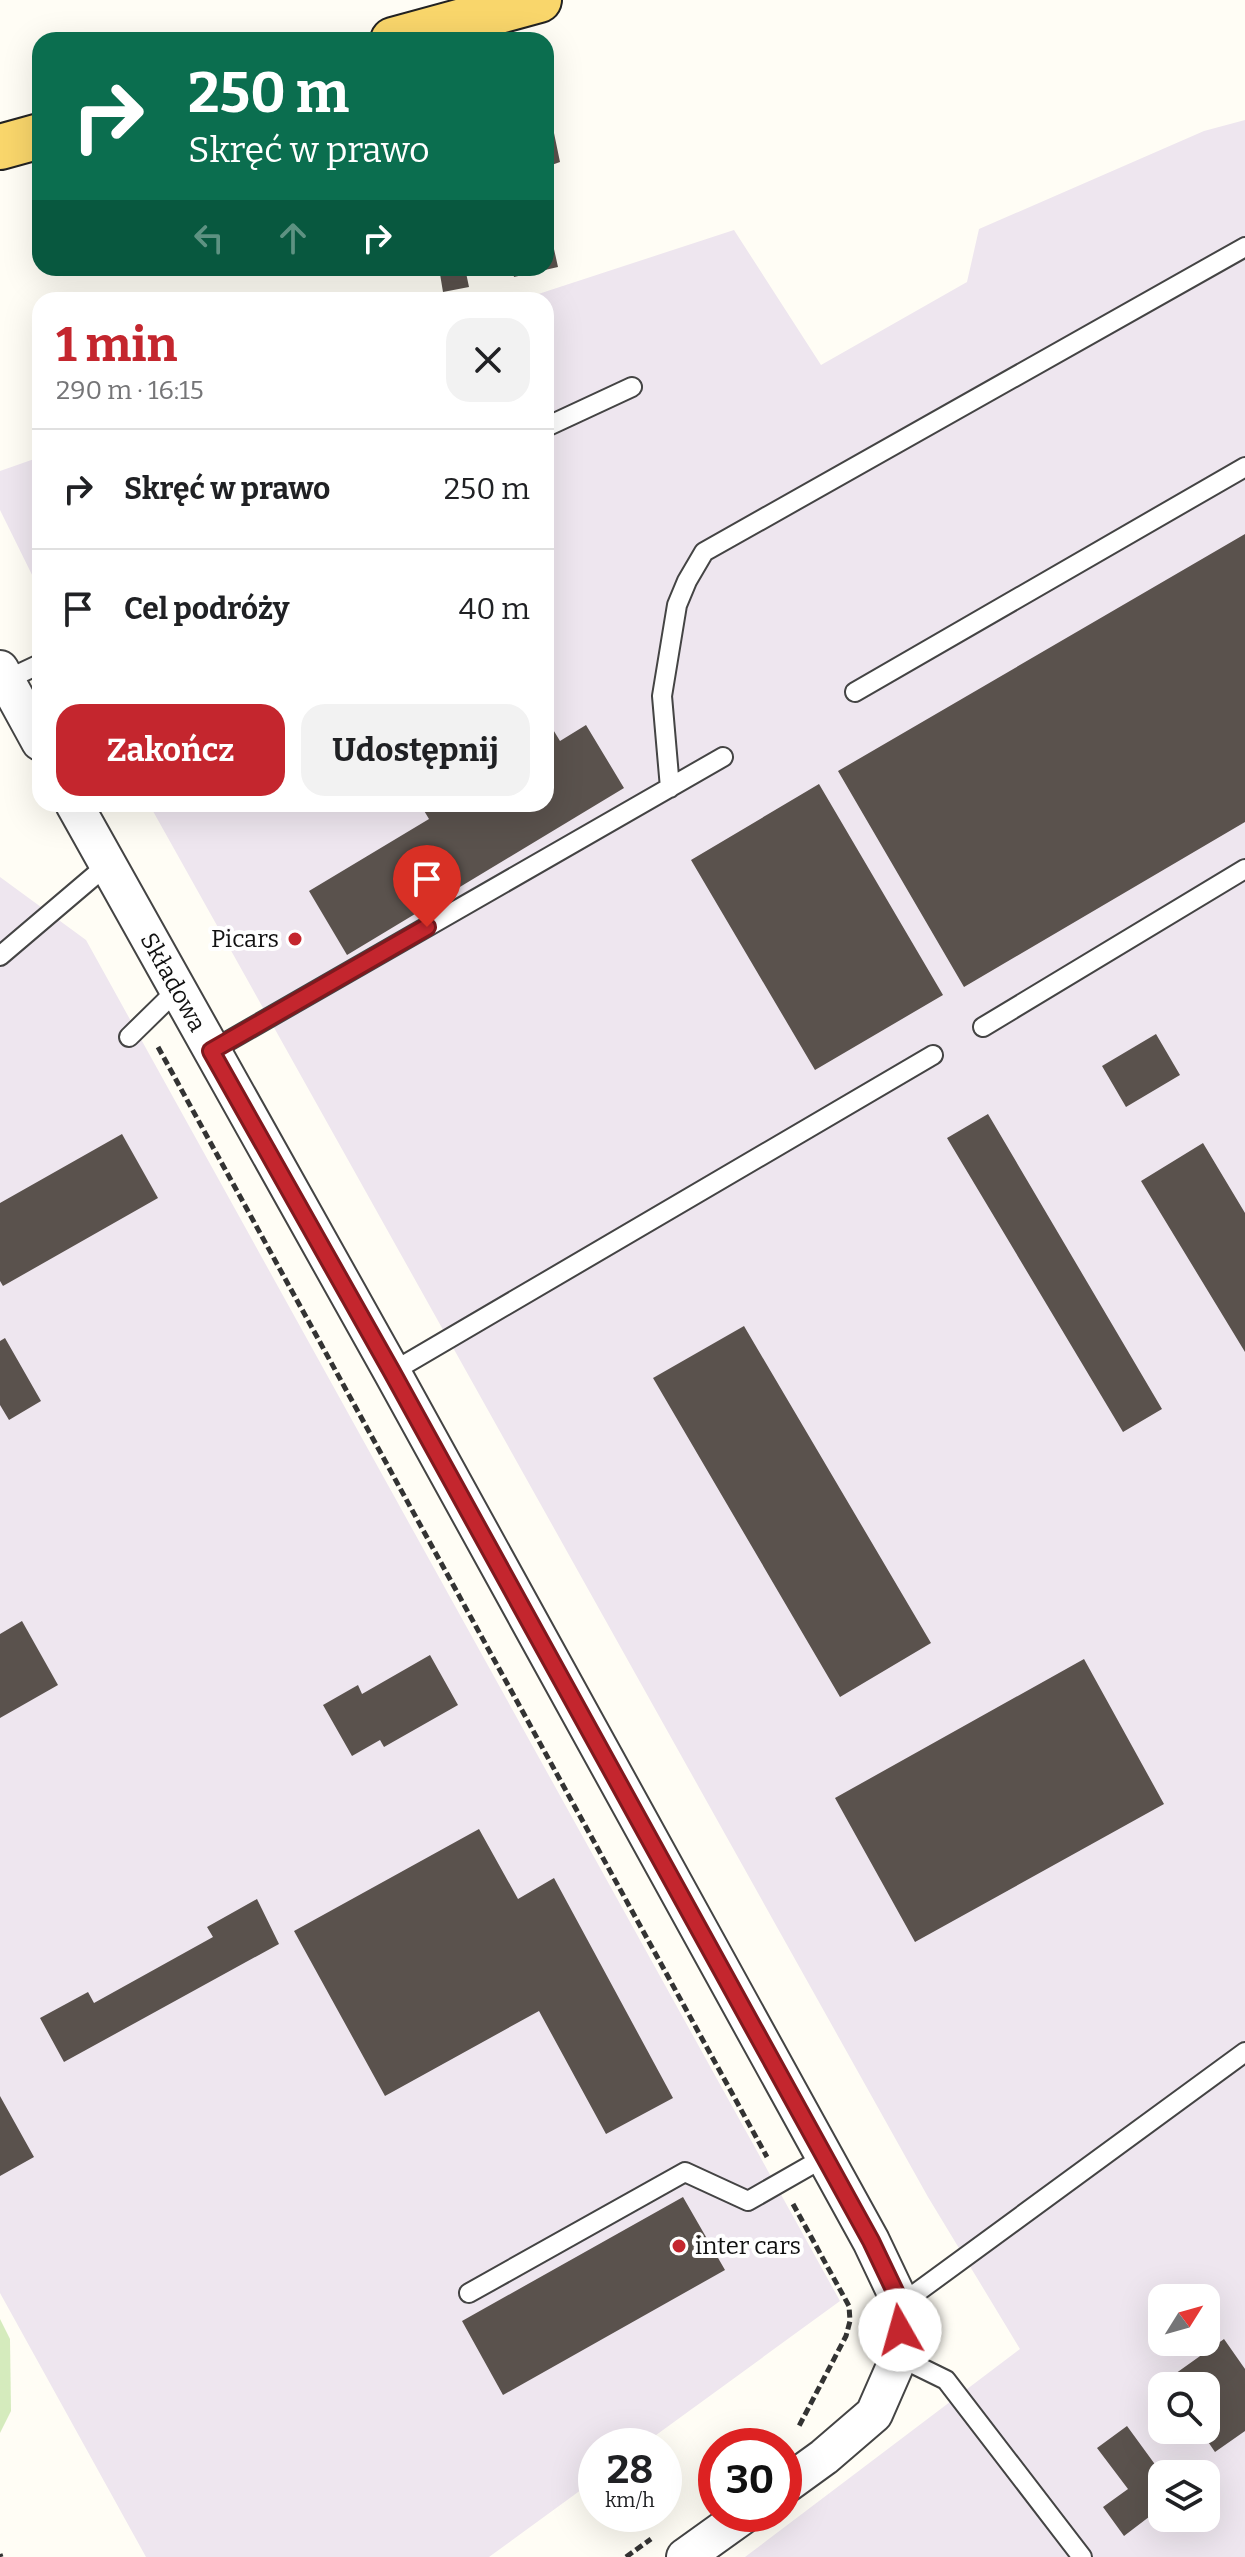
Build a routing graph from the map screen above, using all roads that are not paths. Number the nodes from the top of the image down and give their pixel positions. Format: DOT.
graph roads {
  1 [pos="539,0"];
  2 [pos="422,32"];
  3 [pos="32,138"];
  4 [pos="0,147"];
  5 [pos="1245,247"];
  6 [pos="632,387"];
  7 [pos="554,423"];
  8 [pos="1245,467"];
  9 [pos="32,666"];
  10 [pos="3,674"];
  11 [pos="855,692"];
  12 [pos="32,727"];
  13 [pos="723,757"];
  14 [pos="670,788"];
  15 [pos="78,812"];
  16 [pos="107,865"];
  17 [pos="1245,869"];
  18 [pos="0,956"];
  19 [pos="177,990"];
  20 [pos="983,1027"];
  21 [pos="129,1037"];
  22 [pos="211,1051"];
  23 [pos="933,1055"];
  24 [pos="392,1372"];
  25 [pos="1245,2052"];
  26 [pos="825,2157"];
  27 [pos="469,2293"];
  28 [pos="901,2304"];
  29 [pos="899,2357"];
  30 [pos="802,2473"];
  31 [pos="720,2532"];
  32 [pos="685,2557"];
  33 [pos="1082,2557"];
  1 -- 2 [label="main road"];
  3 -- 4 [label="main road"];
  5 -- 14 [label="lane"];
  6 -- 7 [label="lane"];
  8 -- 11 [label="lane"];
  9 -- 10 [label="lane"];
  10 -- 12 [label="street"];
  13 -- 14 [label="lane"];
  14 -- 22 [label="lane"];
  15 -- 16 [label="street, Składowa"];
  16 -- 18 [label="lane"];
  16 -- 19 [label="street, Składowa"];
  17 -- 20 [label="lane"];
  19 -- 21 [label="lane"];
  19 -- 22 [label="street, Składowa"];
  22 -- 24 [label="street, Składowa"];
  23 -- 24 [label="lane"];
  24 -- 26 [label="street, Składowa"];
  25 -- 28 [label="lane"];
  26 -- 27 [label="lane"];
  26 -- 28 [label="street, Składowa"];
  28 -- 29 [label="street, Składowa"];
  29 -- 30 [label="street, Składowa"];
  29 -- 33 [label="lane"];
  31 -- 32 [label="street"];
}
